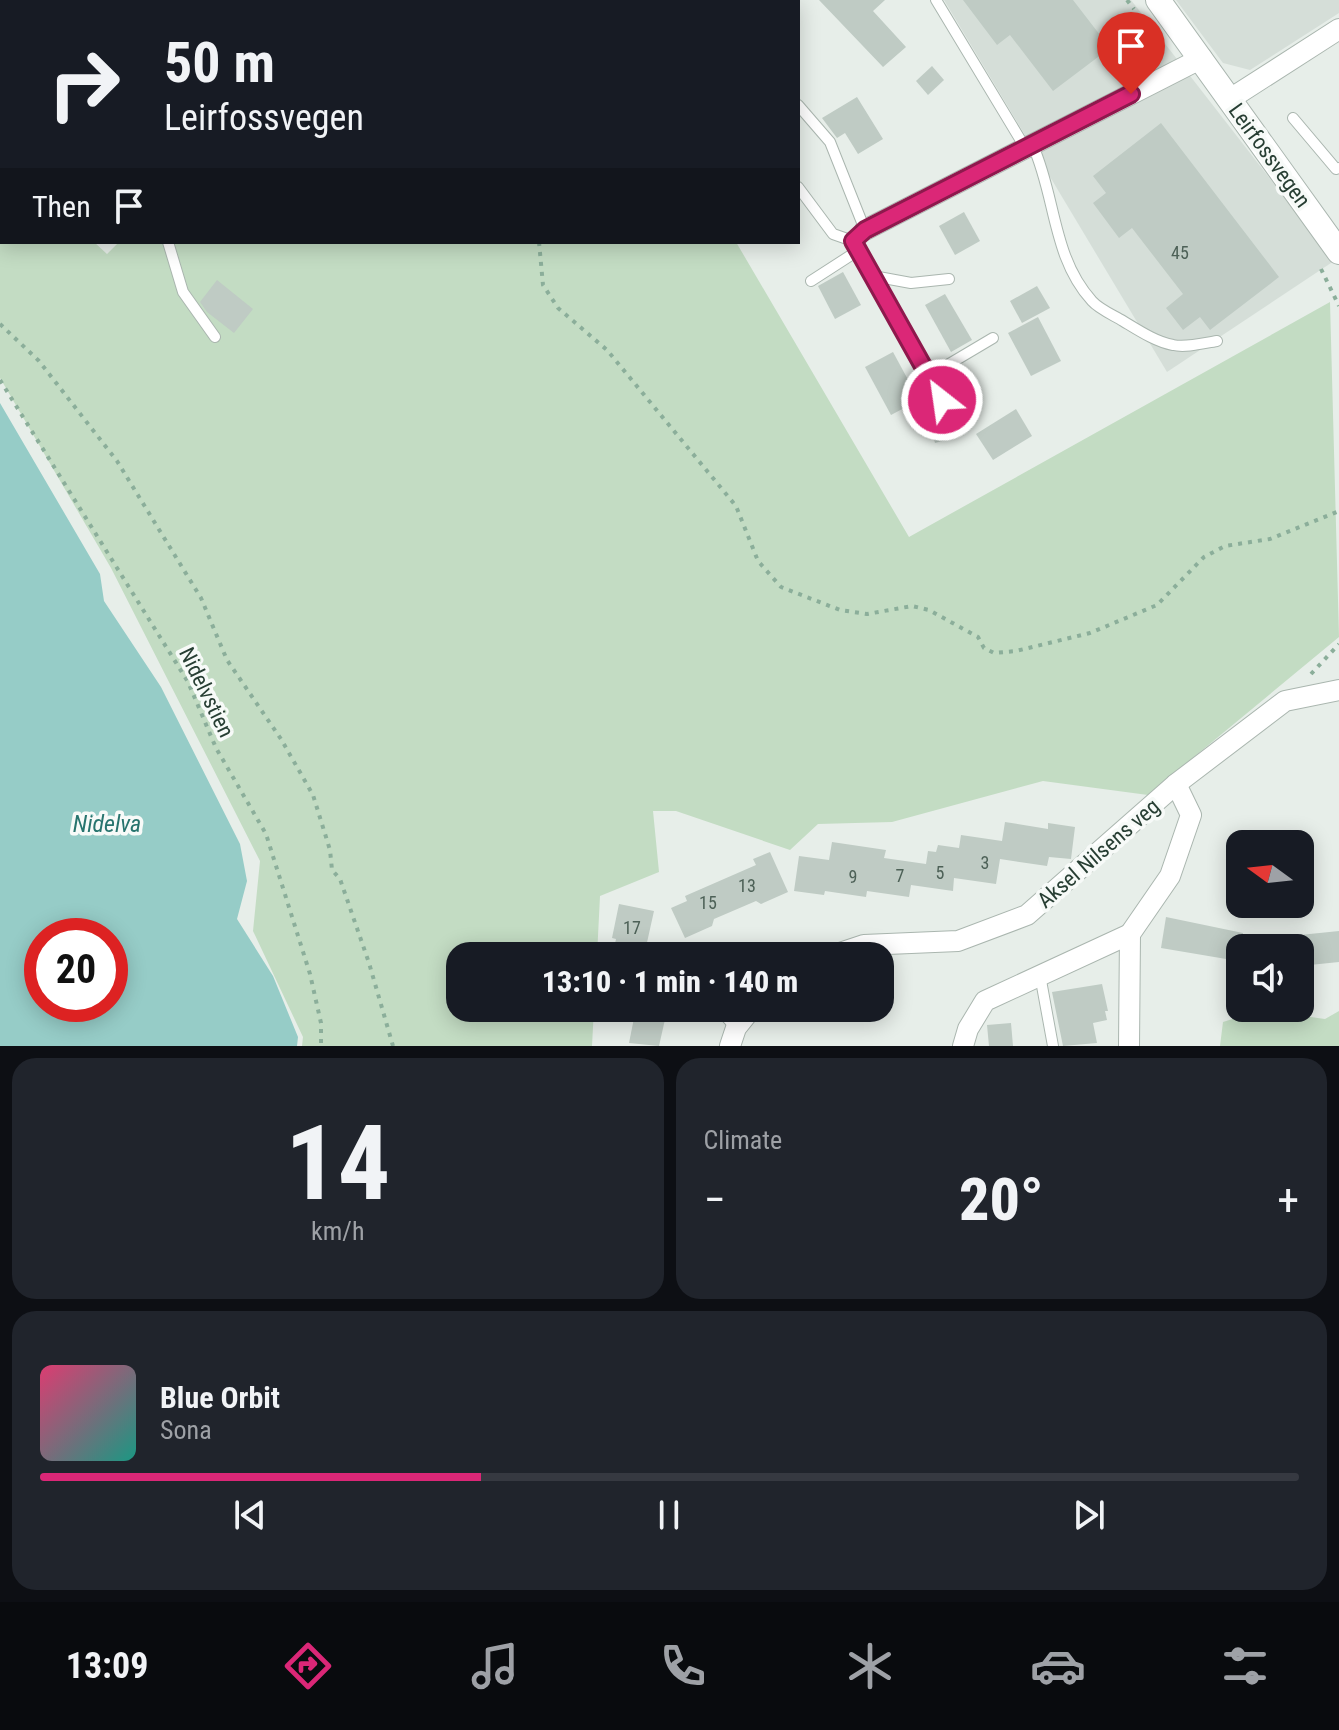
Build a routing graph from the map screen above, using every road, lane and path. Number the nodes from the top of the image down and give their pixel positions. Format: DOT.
graph roads {
  1 [pos="936,0"];
  2 [pos="1158,0"];
  3 [pos="1339,29"];
  4 [pos="1202,58"];
  5 [pos="1230,99"];
  6 [pos="800,107"];
  7 [pos="1293,118"];
  8 [pos="1030,148"];
  9 [pos="1339,168"];
  10 [pos="800,190"];
  11 [pos="859,241"];
  12 [pos="169,244"];
  13 [pos="539,244"];
  14 [pos="1339,252"];
  15 [pos="873,276"];
  16 [pos="949,279"];
  17 [pos="811,281"];
  18 [pos="0,324"];
  19 [pos="215,337"];
  20 [pos="993,338"];
  21 [pos="1217,341"];
  22 [pos="929,376"];
  23 [pos="0,380"];
  24 [pos="942,400"];
  25 [pos="1339,511"];
  26 [pos="1339,690"];
  27 [pos="1176,784"];
  28 [pos="1130,934"];
  29 [pos="894,944"];
  30 [pos="1040,975"];
  31 [pos="321,1046"];
  32 [pos="393,1046"];
  33 [pos="963,1046"];
  34 [pos="1053,1046"];
  35 [pos="1129,1046"];
  1 -- 8 [label="lane"];
  2 -- 4 [label="street, Leirfossvegen"];
  3 -- 5 [label="street"];
  4 -- 5 [label="street, Leirfossvegen"];
  4 -- 8 [label="street"];
  5 -- 14 [label="street, Leirfossvegen"];
  6 -- 11 [label="lane"];
  7 -- 9 [label="lane"];
  8 -- 11 [label="street"];
  8 -- 21 [label="lane"];
  10 -- 11 [label="lane"];
  11 -- 15 [label="lane"];
  11 -- 17 [label="lane"];
  12 -- 19 [label="lane"];
  13 -- 25 [label="path"];
  15 -- 16 [label="lane"];
  15 -- 22 [label="lane"];
  18 -- 32 [label="path"];
  20 -- 22 [label="lane"];
  22 -- 24 [label="lane"];
  23 -- 31 [label="path, Nidelvstien"];
  26 -- 27 [label="street, Aksel Nilsens veg"];
  27 -- 28 [label="street"];
  27 -- 29 [label="street, Aksel Nilsens veg"];
  28 -- 30 [label="street"];
  28 -- 35 [label="street"];
  30 -- 33 [label="street"];
  30 -- 34 [label="lane"];
}
